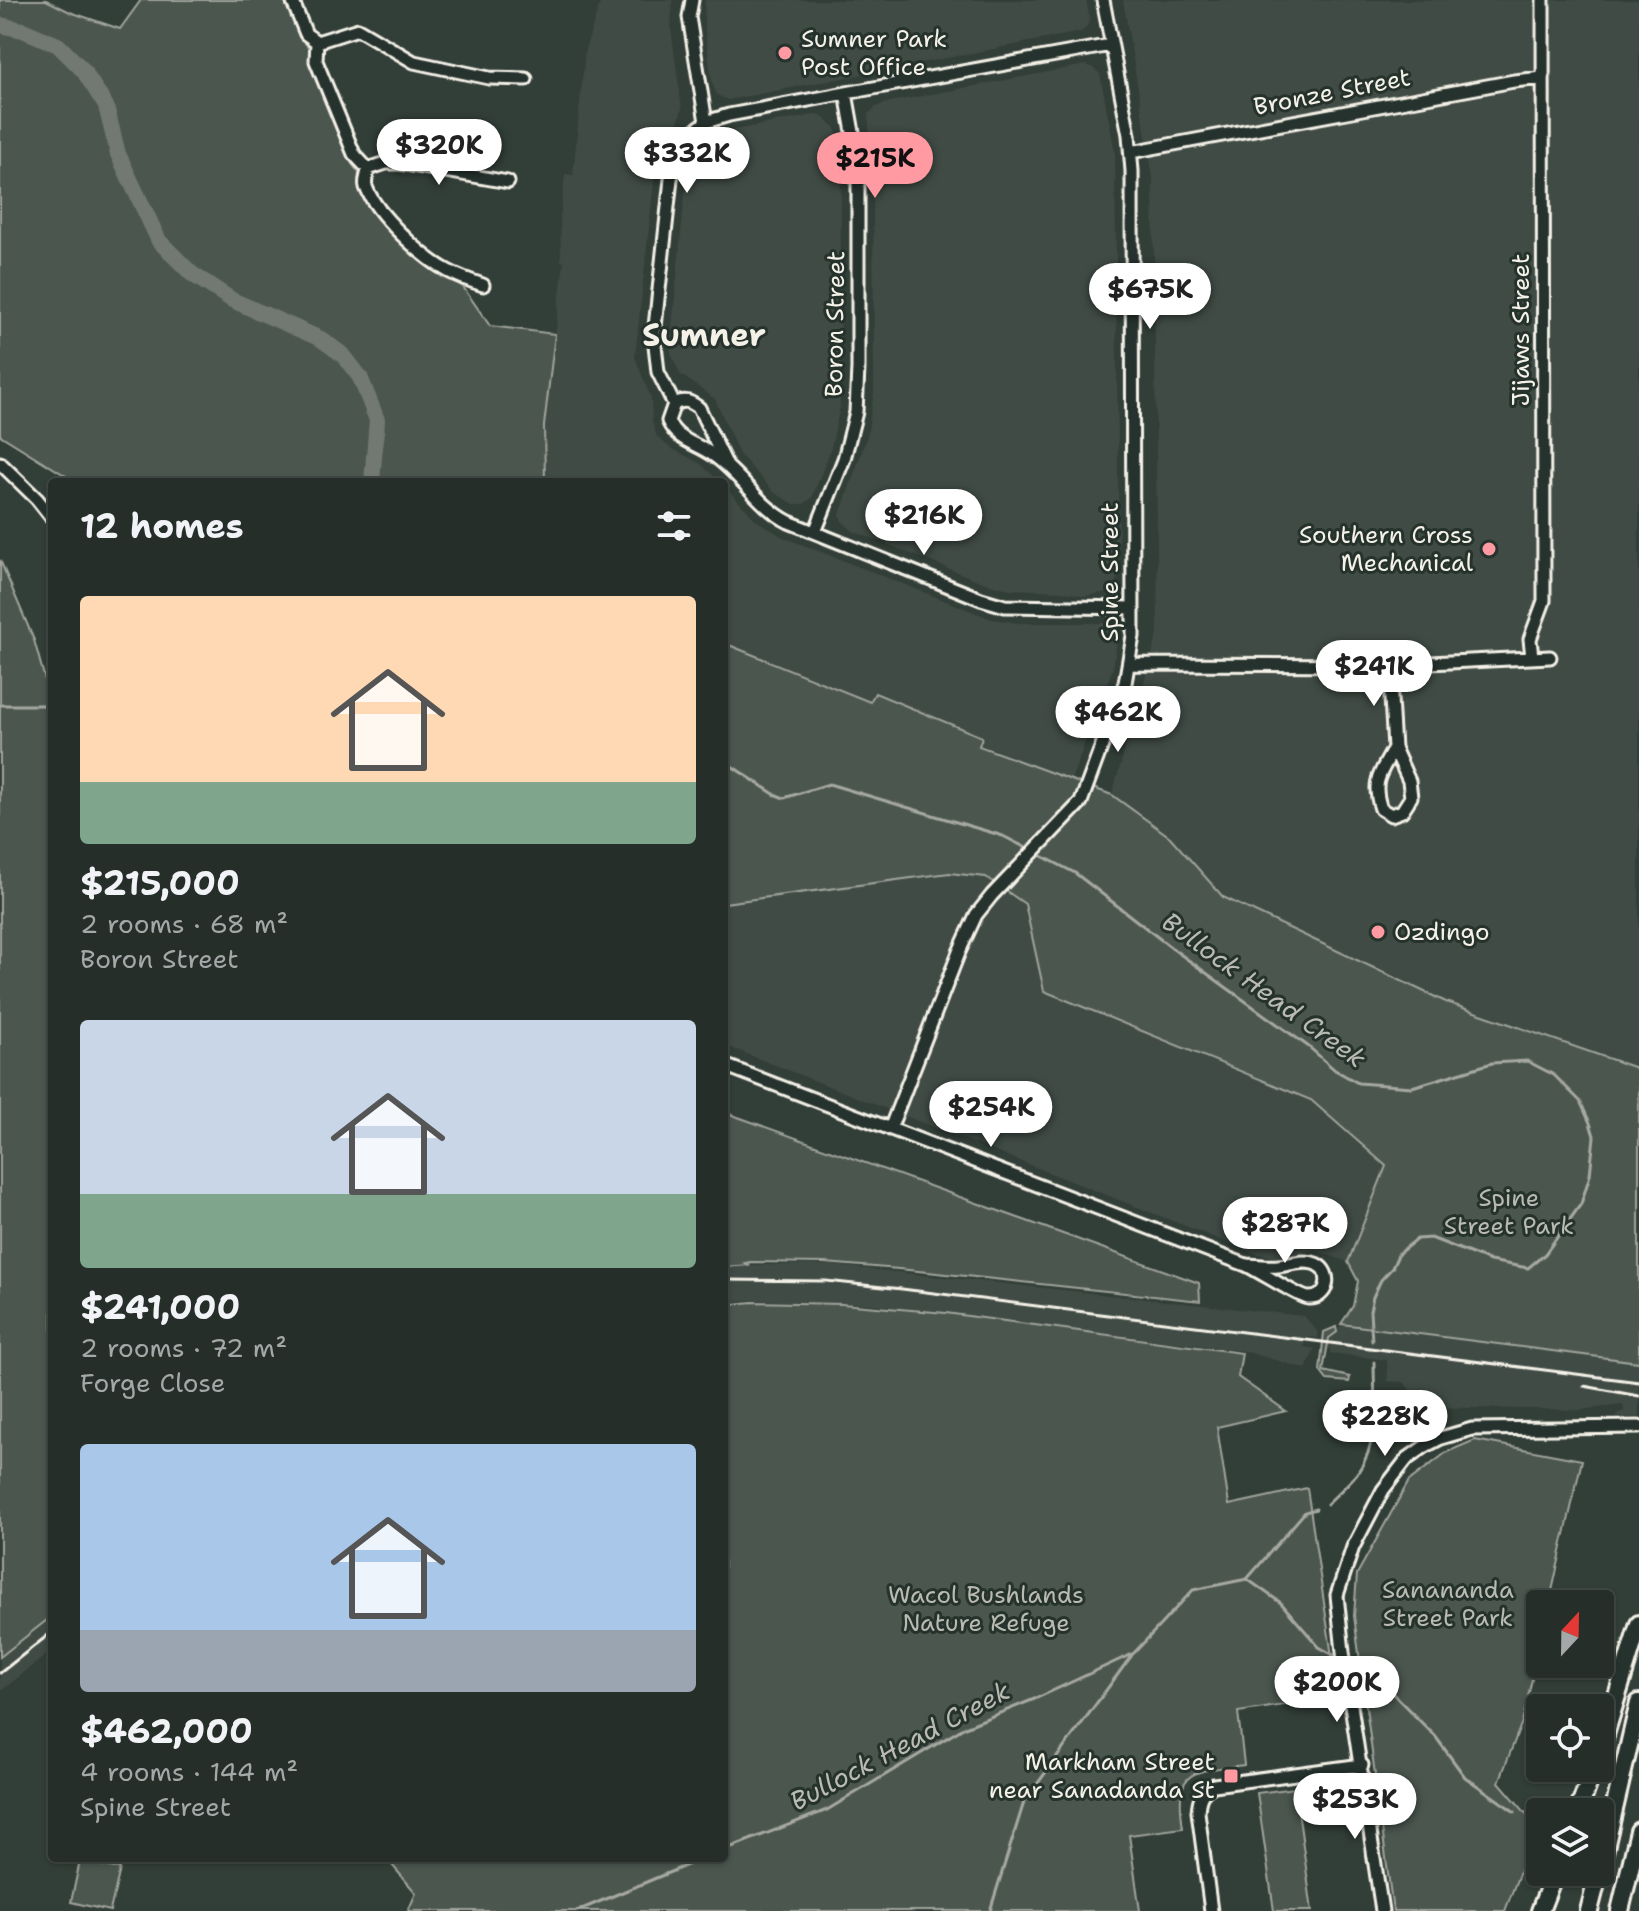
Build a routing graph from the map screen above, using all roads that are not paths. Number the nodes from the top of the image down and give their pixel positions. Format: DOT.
graph roads {
  1 [pos="292,0"];
  2 [pos="692,0"];
  3 [pos="1103,0"];
  4 [pos="1543,0"];
  5 [pos="317,42"];
  6 [pos="1111,45"];
  7 [pos="1543,78"];
  8 [pos="526,79"];
  9 [pos="846,93"];
  10 [pos="706,122"];
  11 [pos="1131,152"];
  12 [pos="368,169"];
  13 [pos="508,182"];
  14 [pos="483,285"];
  15 [pos="674,404"];
  16 [pos="0,463"];
  17 [pos="726,464"];
  18 [pos="48,513"];
  19 [pos="815,532"];
  20 [pos="1132,608"];
  21 [pos="1532,657"];
  22 [pos="1550,657"];
  23 [pos="1130,664"];
  24 [pos="1389,665"];
  25 [pos="1394,748"];
  26 [pos="728,1067"];
  27 [pos="890,1129"];
  28 [pos="1246,1265"];
  29 [pos="1639,1427"];
  30 [pos="1639,1624"];
  31 [pos="1639,1703"];
  32 [pos="1614,1705"];
  33 [pos="1362,1765"];
  34 [pos="1614,1811"];
  35 [pos="1639,1831"];
  36 [pos="1550,1886"];
  37 [pos="1596,1886"];
  38 [pos="1211,1911"];
  39 [pos="1382,1911"];
  40 [pos="1540,1911"];
  41 [pos="1589,1911"];
  42 [pos="1620,1911"];
  1 -- 5 [label="street"];
  2 -- 10 [label="street"];
  3 -- 6 [label="street, Spine Street"];
  4 -- 7 [label="street, Jijaws Street"];
  5 -- 8 [label="street"];
  5 -- 12 [label="street"];
  6 -- 9 [label="street"];
  6 -- 11 [label="street, Spine Street"];
  7 -- 11 [label="street, Bronze Street"];
  7 -- 21 [label="street, Jijaws Street"];
  9 -- 10 [label="street"];
  9 -- 19 [label="street, Boron Street"];
  10 -- 15 [label="street"];
  11 -- 20 [label="street, Spine Street"];
  12 -- 13 [label="street"];
  12 -- 14 [label="street"];
  15 -- 17 [label="street"];
  15 -- 17 [label="street"];
  16 -- 18 [label="street"];
  17 -- 19 [label="street"];
  19 -- 20 [label="street"];
  20 -- 23 [label="street, Spine Street"];
  21 -- 22 [label="street"];
  21 -- 24 [label="street"];
  23 -- 24 [label="street"];
  23 -- 27 [label="street, Spine Street"];
  24 -- 25 [label="street"];
  25 -- 25 [label="street"];
  26 -- 27 [label="street"];
  27 -- 28 [label="street"];
  28 -- 28 [label="street"];
  29 -- 33 [label="street"];
  30 -- 32 [label="highway"];
  31 -- 34 [label="highway"];
  33 -- 38 [label="street"];
  33 -- 39 [label="street"];
  35 -- 42 [label="highway"];
  36 -- 40 [label="highway"];
  37 -- 41 [label="highway"];
}
